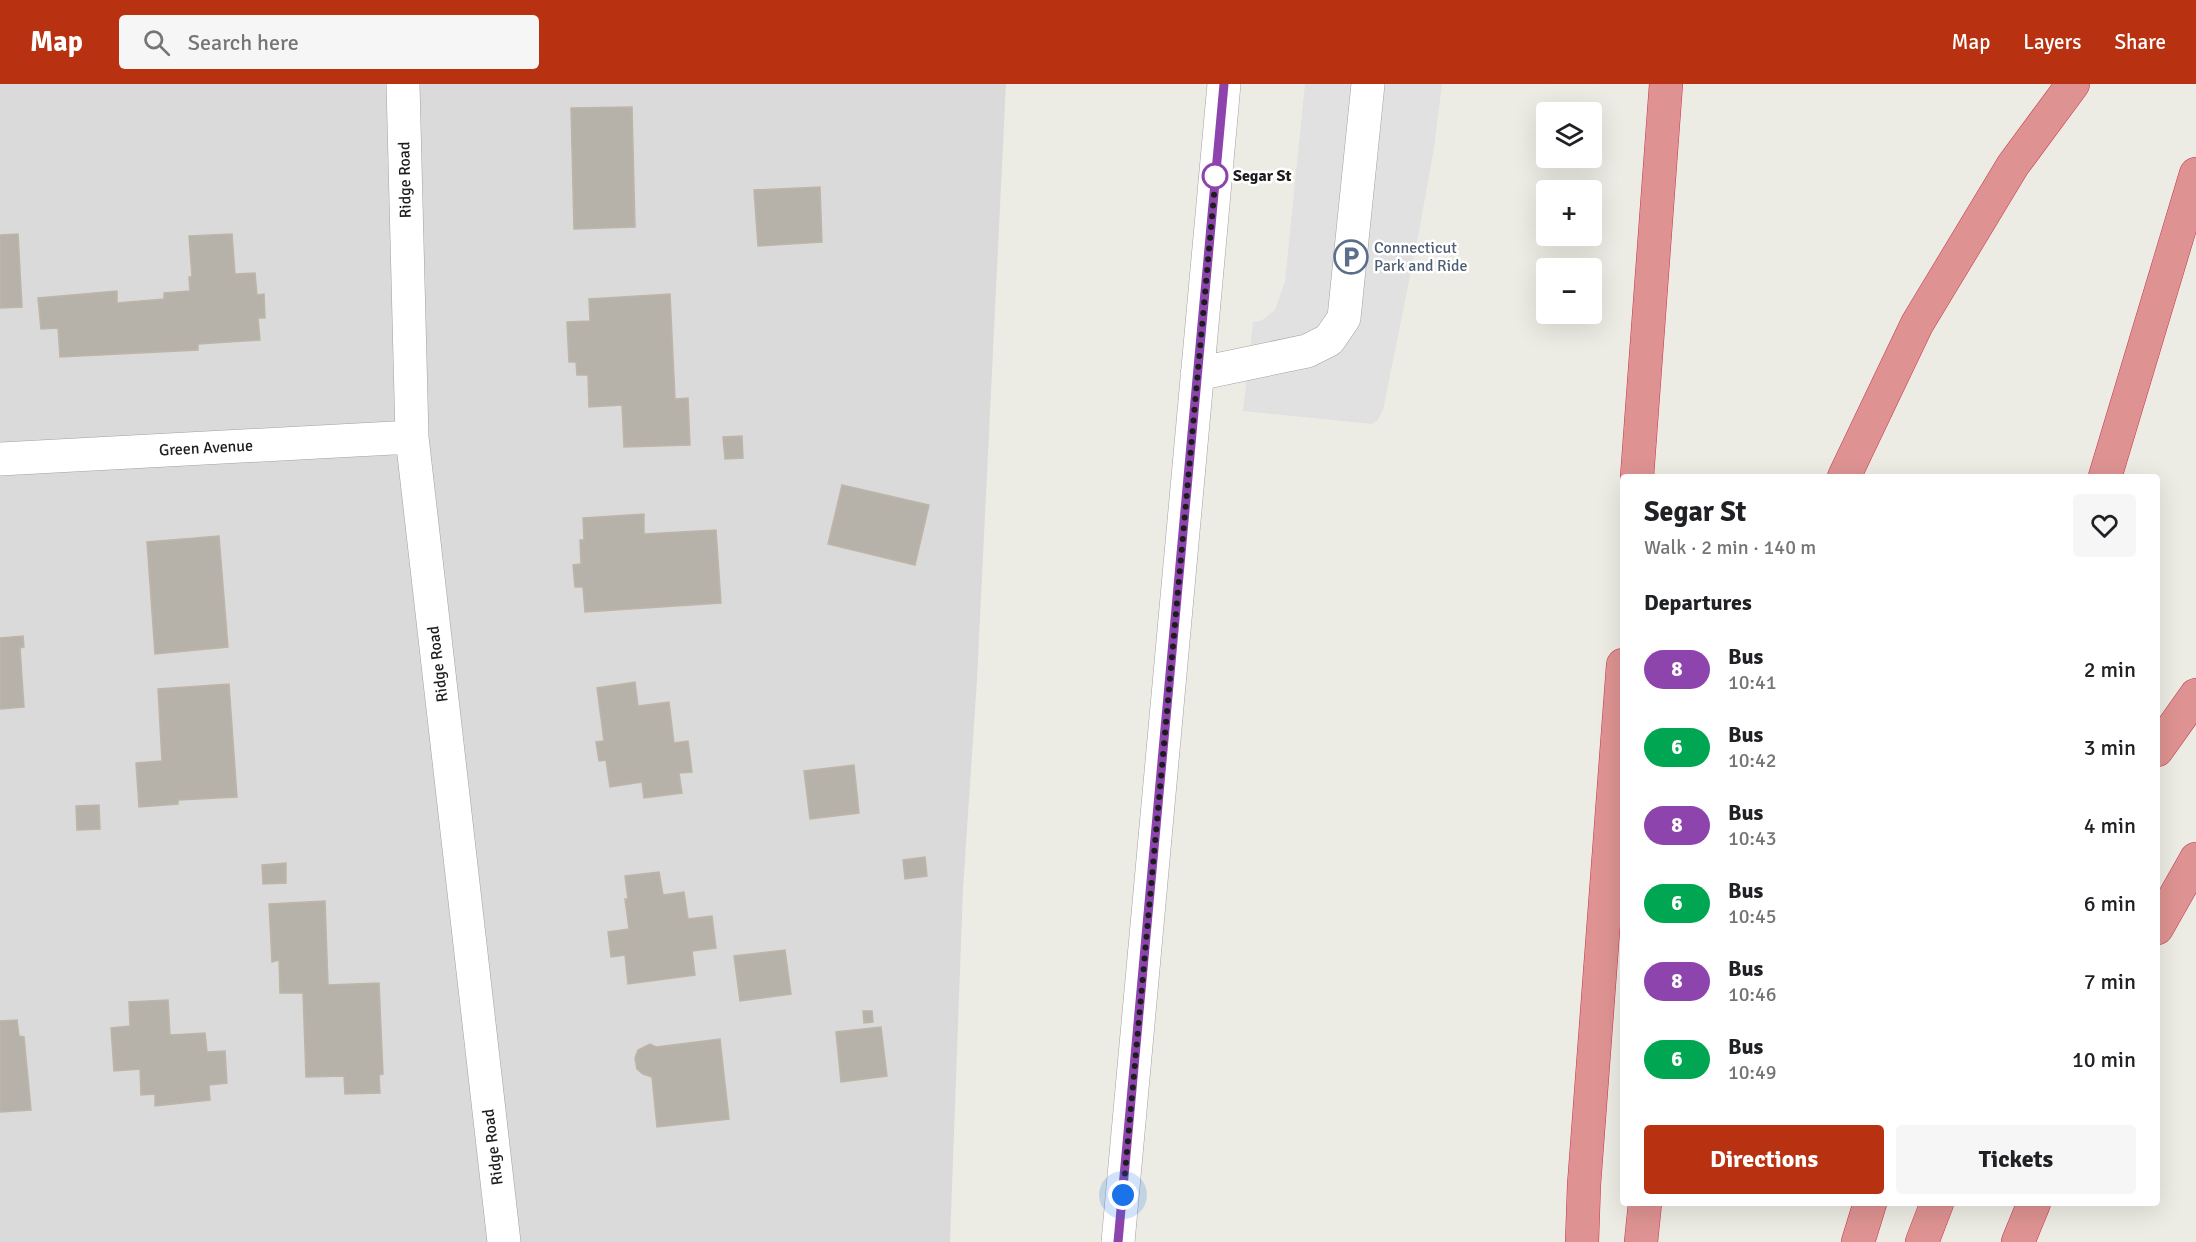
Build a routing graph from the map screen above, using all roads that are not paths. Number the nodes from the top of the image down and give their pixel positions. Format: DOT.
graph roads {
  1 [pos="403,84"];
  2 [pos="1224,84"];
  3 [pos="1368,84"];
  4 [pos="1666,84"];
  5 [pos="2073,84"];
  6 [pos="2196,174"];
  7 [pos="1197,374"];
  8 [pos="412,437"];
  9 [pos="0,459"];
  10 [pos="1637,474"];
  11 [pos="1845,474"];
  12 [pos="2106,474"];
  13 [pos="2196,695"];
  14 [pos="1620,705"];
  15 [pos="2160,746"];
  16 [pos="2196,859"];
  17 [pos="2160,923"];
  18 [pos="1645,1206"];
  19 [pos="1869,1206"];
  20 [pos="1936,1206"];
  21 [pos="2033,1206"];
  22 [pos="504,1242"];
  23 [pos="1118,1242"];
  24 [pos="1582,1242"];
  25 [pos="1641,1242"];
  26 [pos="1858,1242"];
  27 [pos="1922,1242"];
  28 [pos="2018,1242"];
  1 -- 8 [label="street, Ridge Road"];
  2 -- 7 [label="street"];
  3 -- 7 [label="street"];
  4 -- 10 [label="highway"];
  5 -- 11 [label="highway"];
  6 -- 12 [label="highway"];
  7 -- 23 [label="street"];
  8 -- 9 [label="street, Green Avenue"];
  8 -- 22 [label="street, Ridge Road"];
  13 -- 15 [label="highway"];
  14 -- 24 [label="highway"];
  16 -- 17 [label="highway"];
  18 -- 25 [label="highway"];
  19 -- 26 [label="highway"];
  20 -- 27 [label="highway"];
  21 -- 28 [label="highway"];
}
